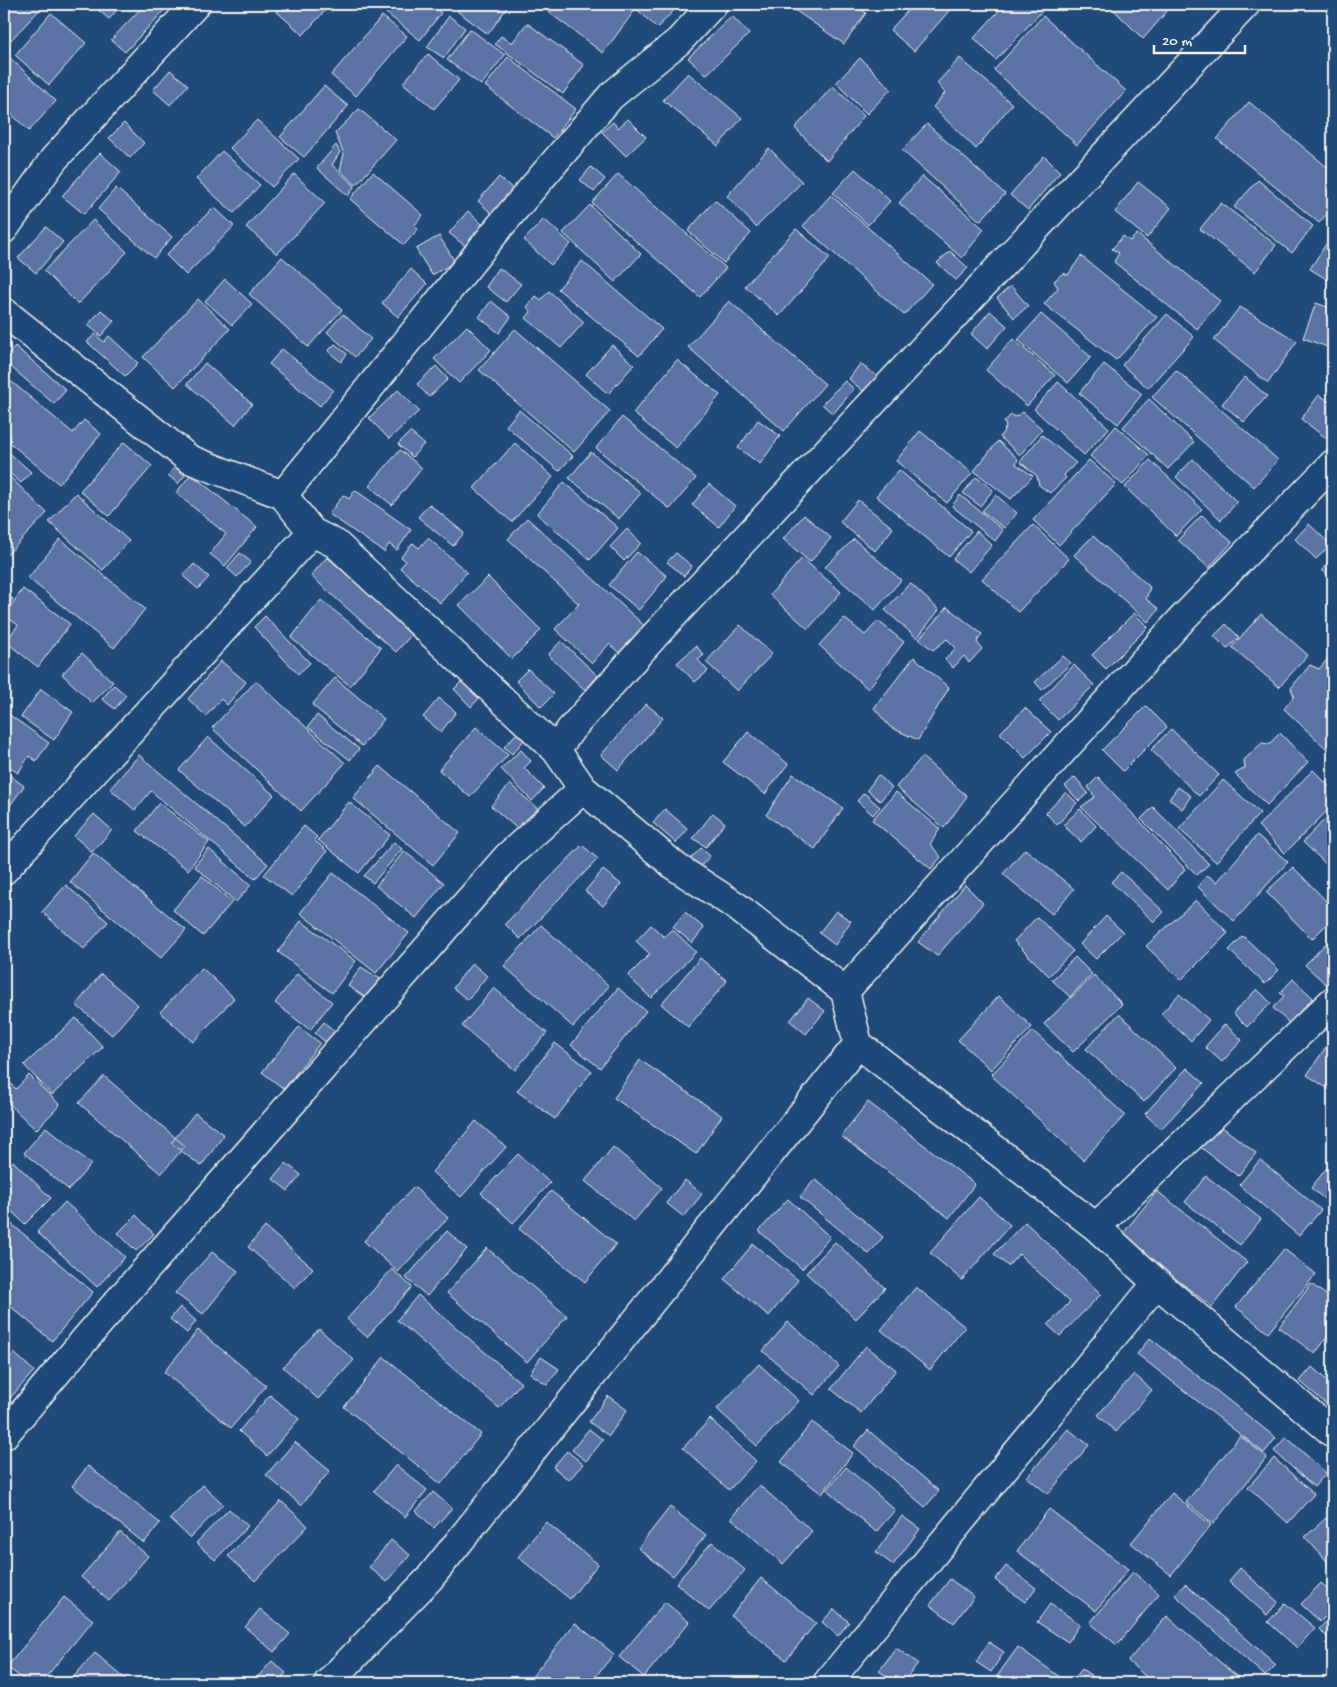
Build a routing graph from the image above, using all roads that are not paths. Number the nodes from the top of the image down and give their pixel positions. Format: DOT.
graph roads {
  1 [pos="196,4"];
  2 [pos="713,4"];
  3 [pos="1246,4"];
  4 [pos="4,229"];
  5 [pos="4,312"];
  6 [pos="1333,464"];
  7 [pos="283,495"];
  8 [pos="312,532"];
  9 [pos="556,750"];
  10 [pos="583,788"];
  11 [pos="4,870"];
  12 [pos="845,991"];
  13 [pos="1333,1001"];
  14 [pos="858,1044"];
  15 [pos="1096,1227"];
  16 [pos="1157,1283"];
  17 [pos="1333,1433"];
  18 [pos="4,1435"];
  19 [pos="328,1683"];
  20 [pos="827,1683"];
  1 -- 4 [label="street"];
  2 -- 7 [label="street"];
  3 -- 9 [label="street"];
  5 -- 7 [label="street"];
  6 -- 12 [label="street"];
  7 -- 8 [label="street"];
  8 -- 9 [label="street"];
  8 -- 11 [label="street"];
  9 -- 10 [label="street"];
  10 -- 12 [label="street"];
  10 -- 18 [label="street"];
  12 -- 14 [label="street"];
  13 -- 15 [label="street"];
  14 -- 15 [label="street"];
  14 -- 19 [label="street"];
  15 -- 16 [label="street"];
  16 -- 17 [label="street"];
  16 -- 20 [label="street"];
}
